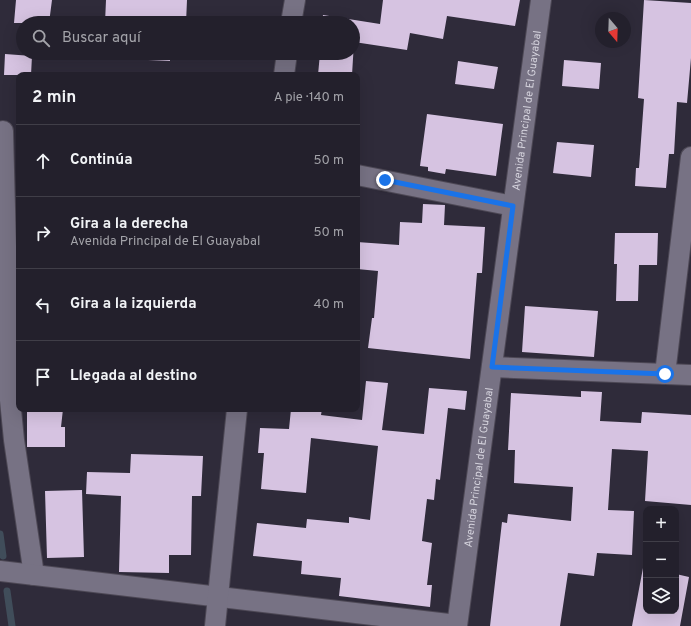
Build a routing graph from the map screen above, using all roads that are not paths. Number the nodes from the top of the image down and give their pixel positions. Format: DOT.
graph roads {
  1 [pos="295,0"];
  2 [pos="541,0"];
  3 [pos="293,16"];
  4 [pos="286,60"];
  5 [pos="284,72"];
  6 [pos="8,131"];
  7 [pos="691,157"];
  8 [pos="360,176"];
  9 [pos="513,206"];
  10 [pos="492,367"];
  11 [pos="665,374"];
  12 [pos="691,375"];
  13 [pos="237,412"];
  14 [pos="0,571"];
  15 [pos="34,575"];
  16 [pos="219,597"];
  17 [pos="215,626"];
  18 [pos="457,626"];
  1 -- 3 [label="street"];
  2 -- 9 [label="street, Avenida Principal de El Guayabal"];
  4 -- 5 [label="street"];
  6 -- 15 [label="street"];
  7 -- 11 [label="street"];
  8 -- 9 [label="street"];
  9 -- 10 [label="street, Avenida Principal de El Guayabal"];
  10 -- 11 [label="street"];
  10 -- 18 [label="street, Avenida Principal de El Guayabal"];
  11 -- 12 [label="street"];
  13 -- 16 [label="street"];
  14 -- 15 [label="street"];
  15 -- 16 [label="street"];
  16 -- 17 [label="street"];
  16 -- 18 [label="street"];
}
